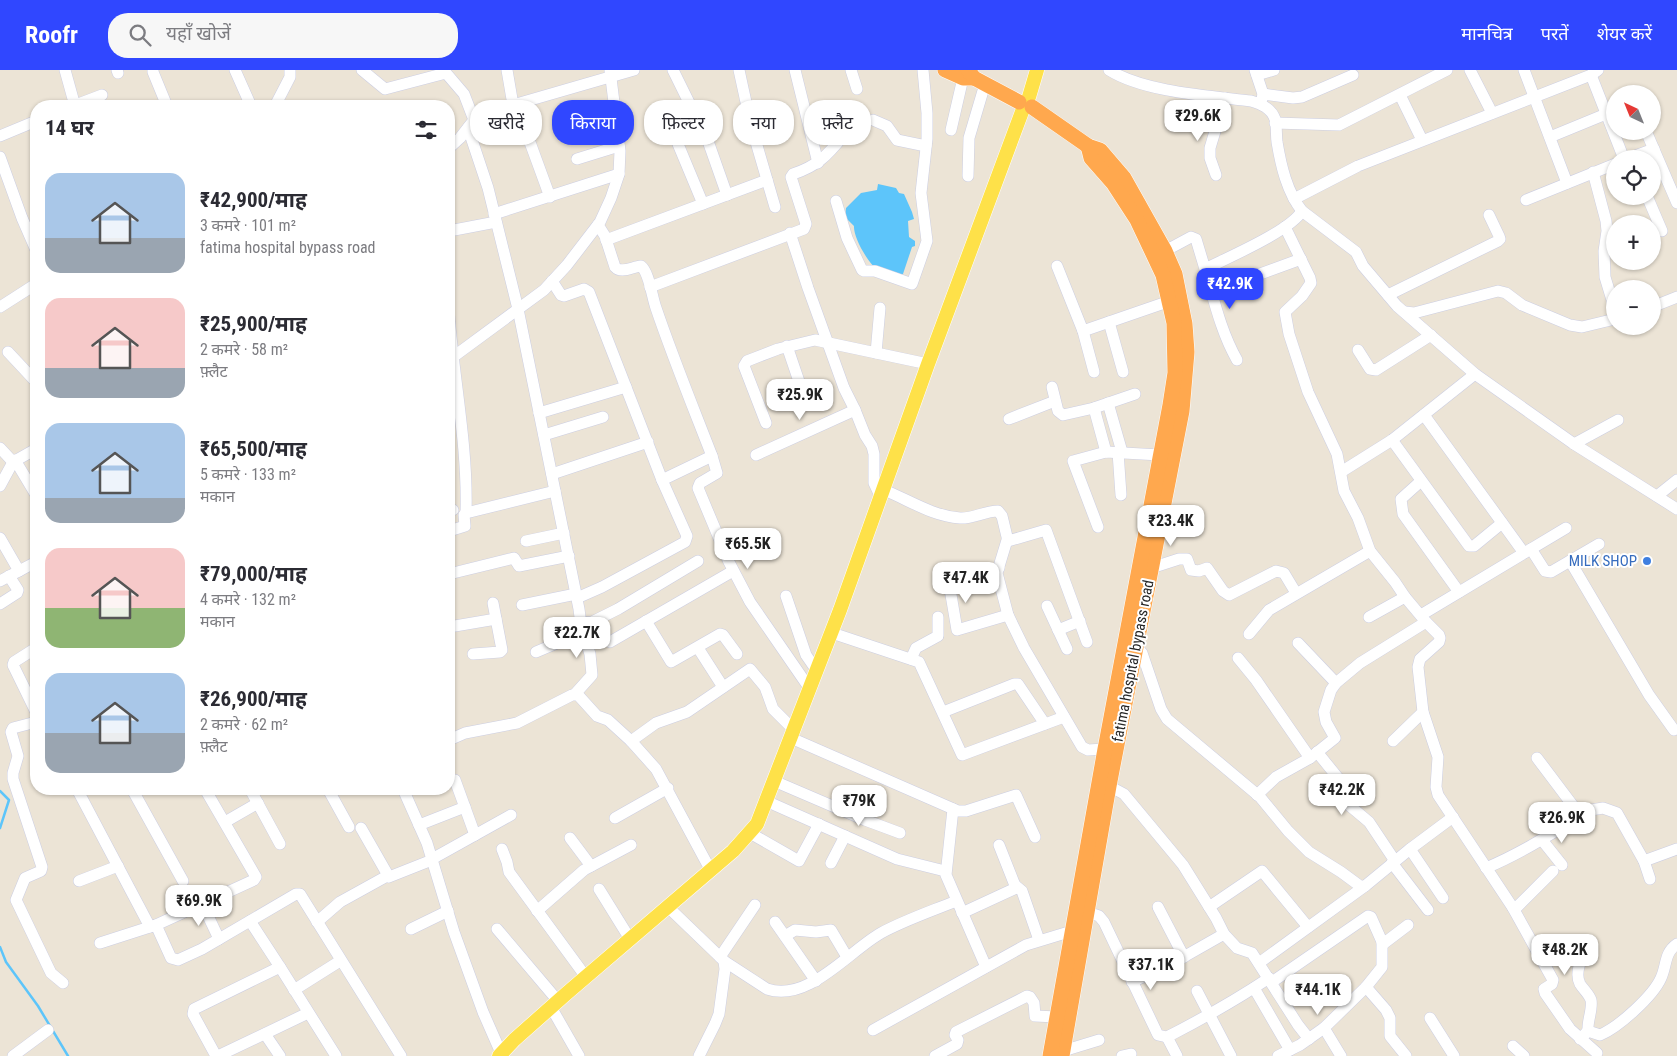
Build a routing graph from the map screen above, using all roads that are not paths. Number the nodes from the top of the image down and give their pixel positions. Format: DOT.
graph roads {
  1 [pos="65,70"];
  2 [pos="153,70"];
  3 [pos="236,70"];
  4 [pos="290,70"];
  5 [pos="362,70"];
  6 [pos="506,70"];
  7 [pos="634,70"];
  8 [pos="674,70"];
  9 [pos="738,70"];
  10 [pos="795,70"];
  11 [pos="851,70"];
  12 [pos="922,70"];
  13 [pos="945,70"];
  14 [pos="1037,70"];
  15 [pos="1109,70"];
  16 [pos="1274,70"];
  17 [pos="1447,70"];
  18 [pos="1470,70"];
  19 [pos="1524,70"];
  20 [pos="1256,72"];
  21 [pos="1594,72"];
  22 [pos="427,74"];
  23 [pos="610,74"];
  24 [pos="1353,75"];
  25 [pos="973,77"];
  26 [pos="857,89"];
  27 [pos="102,95"];
  28 [pos="1400,95"];
  29 [pos="1534,97"];
  30 [pos="1262,98"];
  31 [pos="72,100"];
  32 [pos="89,100"];
  33 [pos="165,100"];
  34 [pos="248,100"];
  35 [pos="278,100"];
  36 [pos="513,100"];
  37 [pos="529,100"];
  38 [pos="1223,103"];
  39 [pos="1026,104"];
  40 [pos="1492,113"];
  41 [pos="1606,114"];
  42 [pos="470,120"];
  43 [pos="873,120"];
  44 [pos="1275,123"];
  45 [pos="30,124"];
  46 [pos="470,125"];
  47 [pos="951,130"];
  48 [pos="0,136"];
  49 [pos="1550,137"];
  50 [pos="1422,140"];
  51 [pos="1650,140"];
  52 [pos="455,141"];
  53 [pos="477,145"];
  54 [pos="530,145"];
  55 [pos="678,145"];
  56 [pos="834,145"];
  57 [pos="619,146"];
  58 [pos="926,146"];
  59 [pos="1088,146"];
  60 [pos="1654,149"];
  61 [pos="1651,150"];
  62 [pos="0,157"];
  63 [pos="577,159"];
  64 [pos="818,163"];
  65 [pos="1606,167"];
  66 [pos="1593,172"];
  67 [pos="619,174"];
  68 [pos="1216,175"];
  69 [pos="968,176"];
  70 [pos="767,180"];
  71 [pos="1567,183"];
  72 [pos="727,195"];
  73 [pos="550,197"];
  74 [pos="1294,199"];
  75 [pos="836,200"];
  76 [pos="1526,200"];
  77 [pos="1677,203"];
  78 [pos="703,204"];
  79 [pos="1652,205"];
  80 [pos="775,207"];
  81 [pos="1302,211"];
  82 [pos="1489,215"];
  83 [pos="495,218"];
  84 [pos="598,225"];
  85 [pos="1285,227"];
  86 [pos="455,229"];
  87 [pos="1662,231"];
  88 [pos="790,233"];
  89 [pos="30,236"];
  90 [pos="606,240"];
  91 [pos="1165,251"];
  92 [pos="1301,259"];
  93 [pos="1057,266"];
  94 [pos="1205,269"];
  95 [pos="1252,277"];
  96 [pos="552,281"];
  97 [pos="1606,281"];
  98 [pos="650,287"];
  99 [pos="30,288"];
  100 [pos="1388,295"];
  101 [pos="1677,297"];
  102 [pos="1170,301"];
  103 [pos="1661,303"];
  104 [pos="0,307"];
  105 [pos="880,308"];
  106 [pos="518,309"];
  107 [pos="1405,312"];
  108 [pos="1606,321"];
  109 [pos="1108,322"];
  110 [pos="1083,331"];
  111 [pos="1431,335"];
  112 [pos="827,342"];
  113 [pos="787,346"];
  114 [pos="1181,348"];
  115 [pos="1358,350"];
  116 [pos="8,352"];
  117 [pos="876,353"];
  118 [pos="455,355"];
  119 [pos="1237,360"];
  120 [pos="928,364"];
  121 [pos="1094,372"];
  122 [pos="1123,372"];
  123 [pos="1475,374"];
  124 [pos="30,376"];
  125 [pos="455,376"];
  126 [pos="626,387"];
  127 [pos="1052,387"];
  128 [pos="1135,394"];
  129 [pos="1055,401"];
  130 [pos="806,402"];
  131 [pos="1108,403"];
  132 [pos="1094,408"];
  133 [pos="855,410"];
  134 [pos="539,413"];
  135 [pos="1424,415"];
  136 [pos="603,417"];
  137 [pos="1009,419"];
  138 [pos="1618,420"];
  139 [pos="766,423"];
  140 [pos="544,435"];
  141 [pos="1392,440"];
  142 [pos="648,442"];
  143 [pos="1574,444"];
  144 [pos="0,448"];
  145 [pos="30,452"];
  146 [pos="1106,452"];
  147 [pos="1120,452"];
  148 [pos="756,455"];
  149 [pos="1160,455"];
  150 [pos="712,456"];
  151 [pos="14,461"];
  152 [pos="688,468"];
  153 [pos="1341,472"];
  154 [pos="552,474"];
  155 [pos="662,480"];
  156 [pos="1421,480"];
  157 [pos="1677,480"];
  158 [pos="0,486"];
  159 [pos="30,486"];
  160 [pos="698,486"];
  161 [pos="555,491"];
  162 [pos="882,494"];
  163 [pos="1121,495"];
  164 [pos="1657,496"];
  165 [pos="1677,508"];
  166 [pos="466,513"];
  167 [pos="1502,523"];
  168 [pos="1098,527"];
  169 [pos="1566,528"];
  170 [pos="455,529"];
  171 [pos="564,533"];
  172 [pos="0,538"];
  173 [pos="1007,540"];
  174 [pos="526,541"];
  175 [pos="1599,544"];
  176 [pos="1370,551"];
  177 [pos="1527,551"];
  178 [pos="569,556"];
  179 [pos="698,561"];
  180 [pos="1570,561"];
  181 [pos="30,565"];
  182 [pos="998,568"];
  183 [pos="1145,570"];
  184 [pos="733,571"];
  185 [pos="455,573"];
  186 [pos="9,576"];
  187 [pos="1459,592"];
  188 [pos="1296,593"];
  189 [pos="577,596"];
  190 [pos="786,596"];
  191 [pos="1404,597"];
  192 [pos="493,603"];
  193 [pos="0,604"];
  194 [pos="522,605"];
  195 [pos="1047,606"];
  196 [pos="1008,615"];
  197 [pos="1370,616"];
  198 [pos="938,617"];
  199 [pos="1424,618"];
  200 [pos="496,619"];
  201 [pos="646,621"];
  202 [pos="1080,621"];
  203 [pos="455,626"];
  204 [pos="582,628"];
  205 [pos="1058,630"];
  206 [pos="832,633"];
  207 [pos="1249,634"];
  208 [pos="610,642"];
  209 [pos="1087,642"];
  210 [pos="1298,643"];
  211 [pos="1136,646"];
  212 [pos="698,648"];
  213 [pos="1067,649"];
  214 [pos="30,652"];
  215 [pos="536,652"];
  216 [pos="473,654"];
  217 [pos="737,654"];
  218 [pos="1238,658"];
  219 [pos="911,659"];
  220 [pos="817,671"];
  221 [pos="1336,683"];
  222 [pos="723,687"];
  223 [pos="810,689"];
  224 [pos="575,694"];
  225 [pos="30,700"];
  226 [pos="943,712"];
  227 [pos="1423,712"];
  228 [pos="1064,717"];
  229 [pos="30,724"];
  230 [pos="1045,724"];
  231 [pos="1674,730"];
  232 [pos="793,734"];
  233 [pos="455,737"];
  234 [pos="631,741"];
  235 [pos="1393,741"];
  236 [pos="1105,749"];
  237 [pos="1313,755"];
  238 [pos="1537,758"];
  239 [pos="455,780"];
  240 [pos="774,781"];
  241 [pos="1104,785"];
  242 [pos="668,788"];
  243 [pos="80,795"];
  244 [pos="135,795"];
  245 [pos="209,795"];
  246 [pos="253,795"];
  247 [pos="332,795"];
  248 [pos="405,795"];
  249 [pos="1257,795"];
  250 [pos="766,801"];
  251 [pos="258,803"];
  252 [pos="465,807"];
  253 [pos="953,809"];
  254 [pos="1579,812"];
  255 [pos="510,815"];
  256 [pos="1453,817"];
  257 [pos="615,818"];
  258 [pos="225,822"];
  259 [pos="819,824"];
  260 [pos="419,825"];
  261 [pos="750,833"];
  262 [pos="900,834"];
  263 [pos="474,835"];
  264 [pos="845,836"];
  265 [pos="1036,837"];
  266 [pos="570,838"];
  267 [pos="1542,840"];
  268 [pos="280,844"];
  269 [pos="631,845"];
  270 [pos="999,845"];
  271 [pos="502,849"];
  272 [pos="1410,849"];
  273 [pos="1677,849"];
  274 [pos="432,859"];
  275 [pos="1644,861"];
  276 [pos="1394,862"];
  277 [pos="831,863"];
  278 [pos="118,866"];
  279 [pos="591,866"];
  280 [pos="1486,868"];
  281 [pos="711,871"];
  282 [pos="945,871"];
  283 [pos="387,876"];
  284 [pos="1650,879"];
  285 [pos="80,881"];
  286 [pos="183,881"];
  287 [pos="1016,886"];
  288 [pos="1365,886"];
  289 [pos="1086,887"];
  290 [pos="599,889"];
  291 [pos="1443,898"];
  292 [pos="956,901"];
  293 [pos="202,904"];
  294 [pos="756,905"];
  295 [pos="668,907"];
  296 [pos="1158,907"];
  297 [pos="1209,907"];
  298 [pos="1513,908"];
  299 [pos="1428,910"];
  300 [pos="537,911"];
  301 [pos="448,912"];
  302 [pos="1087,912"];
  303 [pos="962,913"];
  304 [pos="250,921"];
  305 [pos="317,922"];
  306 [pos="775,922"];
  307 [pos="1408,925"];
  308 [pos="153,926"];
  309 [pos="1308,927"];
  310 [pos="411,929"];
  311 [pos="497,929"];
  312 [pos="1072,931"];
  313 [pos="1224,934"];
  314 [pos="785,936"];
  315 [pos="219,939"];
  316 [pos="630,939"];
  317 [pos="1039,940"];
  318 [pos="100,943"];
  319 [pos="1382,943"];
  320 [pos="1677,944"];
  321 [pos="1586,947"];
  322 [pos="847,957"];
  323 [pos="1184,957"];
  324 [pos="722,959"];
  325 [pos="340,961"];
  326 [pos="1258,963"];
  327 [pos="280,967"];
  328 [pos="986,967"];
  329 [pos="586,977"];
  330 [pos="1270,980"];
  331 [pos="816,981"];
  332 [pos="1132,982"];
  333 [pos="63,983"];
  334 [pos="1366,987"];
  335 [pos="1254,988"];
  336 [pos="294,990"];
  337 [pos="1197,991"];
  338 [pos="554,1004"];
  339 [pos="308,1013"];
  340 [pos="1209,1015"];
  341 [pos="1057,1017"];
  342 [pos="1430,1018"];
  343 [pos="1324,1028"];
  344 [pos="48,1030"];
  345 [pos="873,1030"];
  346 [pos="265,1034"];
  347 [pos="1584,1035"];
  348 [pos="1167,1038"];
  349 [pos="1309,1039"];
  350 [pos="1099,1040"];
  351 [pos="1513,1046"];
  352 [pos="1290,1050"];
  353 [pos="1597,1053"];
  354 [pos="500,1054"];
  355 [pos="1054,1055"];
  356 [pos="13,1056"];
  357 [pos="217,1056"];
  358 [pos="280,1056"];
  359 [pos="336,1056"];
  360 [pos="401,1056"];
  361 [pos="579,1056"];
  362 [pos="699,1056"];
  363 [pos="935,1056"];
  364 [pos="1177,1056"];
  365 [pos="1231,1056"];
  366 [pos="1278,1056"];
  367 [pos="1341,1056"];
  368 [pos="1405,1056"];
  369 [pos="1454,1056"];
  370 [pos="1524,1056"];
  1 -- 31 [label="street"];
  2 -- 33 [label="street"];
  3 -- 34 [label="street"];
  4 -- 35 [label="street"];
  5 -- 22 [label="street"];
  6 -- 36 [label="street"];
  7 -- 23 [label="street"];
  8 -- 72 [label="street"];
  9 -- 70 [label="street"];
  10 -- 64 [label="street"];
  11 -- 26 [label="street"];
  12 -- 58 [label="street"];
  13 -- 25 [label="highway, fatima hospital bypass road"];
  14 -- 39 [label="main road"];
  15 -- 38 [label="street"];
  16 -- 20 [label="street"];
  17 -- 28 [label="street"];
  18 -- 40 [label="street"];
  19 -- 29 [label="street"];
  20 -- 30 [label="street"];
  21 -- 29 [label="street"];
  21 -- 41 [label="street"];
  22 -- 42 [label="street"];
  23 -- 37 [label="street"];
  23 -- 57 [label="street"];
  24 -- 30 [label="street"];
  25 -- 39 [label="highway, fatima hospital bypass road"];
  25 -- 47 [label="street"];
  25 -- 69 [label="street"];
  27 -- 32 [label="street"];
  28 -- 44 [label="street"];
  28 -- 50 [label="street"];
  29 -- 40 [label="street"];
  29 -- 49 [label="street"];
  30 -- 38 [label="street"];
  30 -- 44 [label="street"];
  38 -- 68 [label="street"];
  39 -- 59 [label="highway, fatima hospital bypass road"];
  39 -- 120 [label="main road"];
  40 -- 50 [label="street"];
  41 -- 49 [label="street"];
  43 -- 58 [label="street"];
  44 -- 74 [label="street"];
  45 -- 48 [label="street"];
  46 -- 52 [label="street"];
  49 -- 71 [label="street"];
  50 -- 74 [label="street"];
  51 -- 60 [label="street"];
  53 -- 83 [label="street"];
  54 -- 73 [label="street"];
  55 -- 78 [label="street"];
  56 -- 64 [label="street"];
  57 -- 63 [label="street"];
  57 -- 67 [label="street"];
  58 -- 75 [label="street"];
  59 -- 91 [label="highway, fatima hospital bypass road"];
  59 -- 102 [label="highway, fatima hospital bypass road"];
  60 -- 61 [label="street"];
  60 -- 77 [label="street"];
  62 -- 89 [label="street"];
  64 -- 88 [label="street"];
  65 -- 66 [label="street"];
  66 -- 71 [label="street"];
  66 -- 97 [label="street"];
  67 -- 73 [label="street"];
  67 -- 84 [label="street"];
  70 -- 72 [label="street"];
  70 -- 80 [label="street"];
  71 -- 76 [label="street"];
  72 -- 78 [label="street"];
  73 -- 83 [label="street"];
  74 -- 81 [label="street"];
  78 -- 90 [label="street"];
  79 -- 87 [label="street"];
  81 -- 85 [label="street"];
  81 -- 100 [label="street"];
  82 -- 100 [label="street"];
  83 -- 86 [label="street"];
  83 -- 106 [label="street"];
  84 -- 90 [label="street"];
  84 -- 96 [label="street"];
  85 -- 92 [label="street"];
  85 -- 94 [label="street"];
  88 -- 98 [label="street"];
  88 -- 112 [label="street"];
  90 -- 98 [label="street"];
  91 -- 94 [label="street"];
  91 -- 114 [label="highway, fatima hospital bypass road"];
  92 -- 95 [label="street"];
  92 -- 153 [label="street"];
  93 -- 110 [label="street"];
  94 -- 119 [label="street"];
  96 -- 106 [label="street"];
  96 -- 126 [label="street"];
  98 -- 150 [label="street"];
  99 -- 104 [label="street"];
  100 -- 107 [label="street"];
  101 -- 103 [label="street"];
  102 -- 109 [label="street"];
  102 -- 114 [label="highway, fatima hospital bypass road"];
  105 -- 117 [label="street"];
  106 -- 118 [label="street"];
  106 -- 134 [label="street"];
  107 -- 108 [label="street"];
  107 -- 111 [label="street"];
  109 -- 110 [label="street"];
  109 -- 122 [label="street"];
  110 -- 121 [label="street"];
  111 -- 115 [label="street"];
  111 -- 123 [label="street"];
  112 -- 113 [label="street"];
  112 -- 117 [label="street"];
  112 -- 133 [label="street"];
  113 -- 130 [label="street"];
  113 -- 139 [label="street"];
  114 -- 149 [label="highway, fatima hospital bypass road"];
  114 -- 183 [label="highway, fatima hospital bypass road"];
  116 -- 124 [label="street"];
  117 -- 120 [label="street"];
  120 -- 162 [label="main road"];
  123 -- 135 [label="street"];
  123 -- 143 [label="street"];
  125 -- 166 [label="street"];
  126 -- 134 [label="street"];
  126 -- 142 [label="street"];
  127 -- 129 [label="street"];
  128 -- 131 [label="street"];
  129 -- 132 [label="street"];
  129 -- 137 [label="street"];
  131 -- 132 [label="street"];
  131 -- 147 [label="street"];
  132 -- 146 [label="street"];
  133 -- 148 [label="street"];
  133 -- 162 [label="street"];
  134 -- 140 [label="street"];
  135 -- 141 [label="street"];
  135 -- 167 [label="street"];
  136 -- 140 [label="street"];
  138 -- 143 [label="street"];
  140 -- 154 [label="street"];
  141 -- 153 [label="street"];
  141 -- 156 [label="street"];
  142 -- 154 [label="street"];
  142 -- 155 [label="street"];
  143 -- 164 [label="street"];
  144 -- 151 [label="street"];
  145 -- 151 [label="street"];
  146 -- 147 [label="street"];
  146 -- 168 [label="street"];
  147 -- 149 [label="street"];
  147 -- 163 [label="street"];
  149 -- 183 [label="highway, fatima hospital bypass road"];
  150 -- 152 [label="street"];
  150 -- 160 [label="street"];
  151 -- 158 [label="street"];
  151 -- 159 [label="street"];
  152 -- 155 [label="street"];
  152 -- 160 [label="street"];
  153 -- 176 [label="street"];
  154 -- 161 [label="street"];
  155 -- 189 [label="street"];
  156 -- 167 [label="street"];
  156 -- 187 [label="street"];
  157 -- 164 [label="street"];
  160 -- 184 [label="street"];
  161 -- 166 [label="street"];
  161 -- 171 [label="street"];
  162 -- 173 [label="street"];
  162 -- 206 [label="main road"];
  164 -- 165 [label="street"];
  166 -- 170 [label="street"];
  167 -- 177 [label="street"];
  169 -- 177 [label="street"];
  171 -- 174 [label="street"];
  171 -- 178 [label="street"];
  172 -- 186 [label="street"];
  173 -- 182 [label="street"];
  173 -- 202 [label="street"];
  175 -- 180 [label="street"];
  176 -- 188 [label="street"];
  176 -- 191 [label="street"];
  177 -- 180 [label="street"];
  177 -- 187 [label="street"];
  178 -- 185 [label="street"];
  178 -- 189 [label="street"];
  179 -- 204 [label="street"];
  180 -- 231 [label="street"];
  181 -- 186 [label="street"];
  182 -- 196 [label="street"];
  182 -- 196 [label="street"];
  183 -- 188 [label="street"];
  183 -- 211 [label="highway, fatima hospital bypass road"];
  183 -- 236 [label="highway, fatima hospital bypass road"];
  184 -- 201 [label="street"];
  184 -- 223 [label="street"];
  186 -- 193 [label="street"];
  187 -- 199 [label="street"];
  188 -- 207 [label="street"];
  189 -- 194 [label="street"];
  189 -- 204 [label="street"];
  190 -- 220 [label="street"];
  191 -- 197 [label="street"];
  191 -- 199 [label="street"];
  192 -- 200 [label="street"];
  195 -- 205 [label="street"];
  196 -- 228 [label="street"];
  198 -- 219 [label="street"];
  199 -- 221 [label="street"];
  199 -- 227 [label="street"];
  200 -- 203 [label="street"];
  200 -- 216 [label="street"];
  201 -- 208 [label="street"];
  201 -- 212 [label="street"];
  202 -- 205 [label="street"];
  202 -- 209 [label="street"];
  204 -- 215 [label="street"];
  204 -- 224 [label="street"];
  205 -- 213 [label="street"];
  206 -- 219 [label="street"];
  206 -- 220 [label="main road"];
  210 -- 221 [label="street"];
  211 -- 241 [label="highway, fatima hospital bypass road"];
  211 -- 249 [label="street"];
  212 -- 217 [label="street"];
  212 -- 222 [label="street"];
  214 -- 225 [label="street"];
  218 -- 237 [label="street"];
  219 -- 226 [label="street"];
  220 -- 223 [label="main road"];
  221 -- 237 [label="street"];
  222 -- 232 [label="street"];
  222 -- 234 [label="street"];
  223 -- 232 [label="main road"];
  224 -- 233 [label="street"];
  224 -- 234 [label="street"];
  226 -- 230 [label="street"];
  226 -- 230 [label="street"];
  227 -- 235 [label="street"];
  227 -- 256 [label="street"];
  228 -- 230 [label="street"];
  228 -- 236 [label="street"];
  229 -- 333 [label="street"];
  232 -- 240 [label="main road"];
  232 -- 253 [label="street"];
  234 -- 242 [label="street"];
  236 -- 241 [label="highway, fatima hospital bypass road"];
  237 -- 249 [label="street"];
  237 -- 276 [label="street"];
  238 -- 254 [label="street"];
  239 -- 252 [label="street"];
  240 -- 250 [label="main road"];
  240 -- 262 [label="street"];
  241 -- 289 [label="highway, fatima hospital bypass road"];
  241 -- 297 [label="street"];
  242 -- 257 [label="street"];
  242 -- 281 [label="street"];
  243 -- 278 [label="street"];
  244 -- 286 [label="street"];
  245 -- 258 [label="street"];
  246 -- 251 [label="street"];
  247 -- 283 [label="street"];
  248 -- 260 [label="street"];
  249 -- 288 [label="street"];
  250 -- 259 [label="street"];
  250 -- 261 [label="main road"];
  251 -- 258 [label="street"];
  251 -- 268 [label="street"];
  252 -- 260 [label="street"];
  252 -- 263 [label="street"];
  253 -- 265 [label="street"];
  253 -- 282 [label="street"];
  254 -- 267 [label="street"];
  254 -- 275 [label="street"];
  255 -- 263 [label="street"];
  256 -- 272 [label="street"];
  256 -- 280 [label="street"];
  258 -- 293 [label="street"];
  259 -- 261 [label="street"];
  259 -- 264 [label="street"];
  260 -- 274 [label="street"];
  261 -- 281 [label="main road"];
  263 -- 274 [label="street"];
  264 -- 277 [label="street"];
  264 -- 282 [label="street"];
  266 -- 279 [label="street"];
  267 -- 280 [label="street"];
  267 -- 298 [label="street"];
  269 -- 279 [label="street"];
  270 -- 287 [label="street"];
  271 -- 300 [label="street"];
  272 -- 276 [label="street"];
  272 -- 291 [label="street"];
  273 -- 275 [label="street"];
  274 -- 283 [label="street"];
  274 -- 301 [label="street"];
  275 -- 284 [label="street"];
  276 -- 288 [label="street"];
  276 -- 299 [label="street"];
  278 -- 285 [label="street"];
  278 -- 308 [label="street"];
  279 -- 300 [label="street"];
  280 -- 298 [label="street"];
  281 -- 295 [label="main road"];
  282 -- 292 [label="street"];
  283 -- 305 [label="street"];
  287 -- 303 [label="street"];
  287 -- 317 [label="street"];
  288 -- 309 [label="street"];
  289 -- 302 [label="highway, fatima hospital bypass road"];
  289 -- 312 [label="highway, fatima hospital bypass road"];
  290 -- 316 [label="street"];
  292 -- 303 [label="street"];
  292 -- 322 [label="street"];
  293 -- 308 [label="street"];
  293 -- 315 [label="street"];
  294 -- 324 [label="street"];
  295 -- 316 [label="main road"];
  295 -- 324 [label="street"];
  296 -- 323 [label="street"];
  297 -- 309 [label="street"];
  297 -- 313 [label="street"];
  298 -- 347 [label="street"];
  300 -- 329 [label="street"];
  301 -- 310 [label="street"];
  301 -- 354 [label="street"];
  302 -- 332 [label="street"];
  302 -- 355 [label="highway, fatima hospital bypass road"];
  303 -- 328 [label="street"];
  304 -- 305 [label="street"];
  304 -- 315 [label="street"];
  304 -- 327 [label="street"];
  305 -- 325 [label="street"];
  306 -- 314 [label="street"];
  307 -- 319 [label="street"];
  308 -- 315 [label="street"];
  308 -- 318 [label="street"];
  309 -- 326 [label="street"];
  311 -- 338 [label="street"];
  312 -- 317 [label="street"];
  312 -- 341 [label="highway, fatima hospital bypass road"];
  313 -- 323 [label="street"];
  313 -- 326 [label="street"];
  314 -- 322 [label="street"];
  314 -- 331 [label="street"];
  316 -- 329 [label="main road"];
  317 -- 328 [label="street"];
  319 -- 330 [label="street"];
  319 -- 334 [label="street"];
  320 -- 347 [label="street"];
  321 -- 347 [label="street"];
  322 -- 331 [label="street"];
  323 -- 332 [label="street"];
  324 -- 331 [label="street"];
  324 -- 362 [label="street"];
  325 -- 336 [label="street"];
  325 -- 360 [label="street"];
  326 -- 330 [label="street"];
  327 -- 336 [label="street"];
  327 -- 357 [label="street"];
  328 -- 345 [label="street"];
  329 -- 338 [label="main road"];
  330 -- 335 [label="street"];
  330 -- 349 [label="street"];
  332 -- 348 [label="street"];
  334 -- 343 [label="street"];
  334 -- 368 [label="street"];
  335 -- 340 [label="street"];
  335 -- 352 [label="street"];
  336 -- 339 [label="street"];
  337 -- 340 [label="street"];
  338 -- 354 [label="main road"];
  338 -- 361 [label="street"];
  339 -- 346 [label="street"];
  339 -- 359 [label="street"];
  340 -- 348 [label="street"];
  340 -- 365 [label="street"];
  341 -- 355 [label="highway, fatima hospital bypass road"];
  341 -- 363 [label="street"];
  342 -- 369 [label="street"];
  343 -- 349 [label="street"];
  343 -- 367 [label="street"];
  344 -- 356 [label="street"];
  346 -- 357 [label="street"];
  346 -- 358 [label="street"];
  347 -- 353 [label="street"];
  348 -- 364 [label="street"];
  349 -- 352 [label="street"];
  350 -- 355 [label="street"];
  351 -- 370 [label="street"];
  352 -- 366 [label="street"];
}
